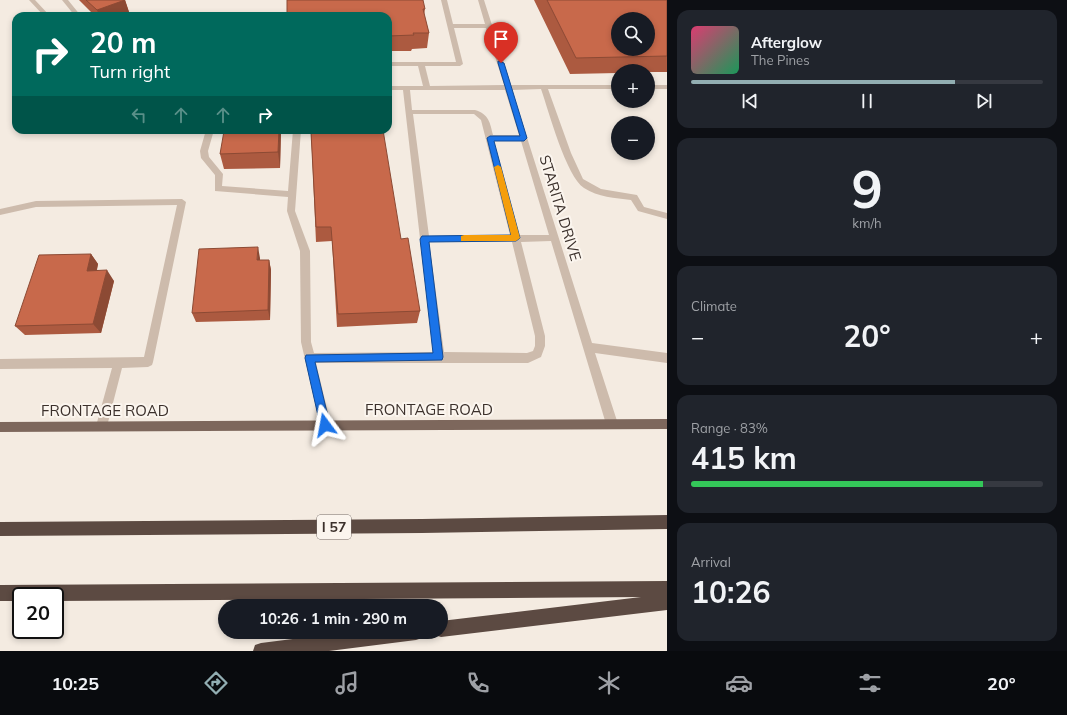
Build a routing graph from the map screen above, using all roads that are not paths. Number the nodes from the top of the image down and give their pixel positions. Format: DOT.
graph roads {
  1 [pos="32,0"];
  2 [pos="65,0"];
  3 [pos="444,0"];
  4 [pos="481,0"];
  5 [pos="43,12"];
  6 [pos="75,12"];
  7 [pos="451,26"];
  8 [pos="489,26"];
  9 [pos="392,64"];
  10 [pos="420,64"];
  11 [pos="508,87"];
  12 [pos="544,87"];
  13 [pos="611,87"];
  14 [pos="655,87"];
  15 [pos="667,87"];
  16 [pos="392,88"];
  17 [pos="406,88"];
  18 [pos="426,88"];
  19 [pos="409,112"];
  20 [pos="209,134"];
  21 [pos="297,134"];
  22 [pos="490,138"];
  23 [pos="524,138"];
  24 [pos="292,194"];
  25 [pos="0,212"];
  26 [pos="667,216"];
  27 [pos="516,238"];
  28 [pos="554,238"];
  29 [pos="424,239"];
  30 [pos="588,347"];
  31 [pos="439,357"];
  32 [pos="310,358"];
  33 [pos="667,358"];
  34 [pos="118,363"];
  35 [pos="0,364"];
  36 [pos="612,424"];
  37 [pos="667,424"];
  38 [pos="325,425"];
  39 [pos="102,426"];
  40 [pos="0,427"];
  41 [pos="667,522"];
  42 [pos="0,529"];
  43 [pos="667,589"];
  44 [pos="0,593"];
  45 [pos="667,602"];
  46 [pos="448,628"];
  47 [pos="359,639"];
  48 [pos="261,651"];
  1 -- 5 [label="street"];
  2 -- 6 [label="street"];
  3 -- 7 [label="street"];
  4 -- 8 [label="street, STARITA DRIVE"];
  7 -- 8 [label="street"];
  7 -- 10 [label="street"];
  8 -- 11 [label="street, STARITA DRIVE"];
  9 -- 10 [label="street"];
  10 -- 18 [label="street"];
  11 -- 12 [label="street"];
  11 -- 18 [label="street"];
  11 -- 23 [label="street, STARITA DRIVE"];
  12 -- 13 [label="street"];
  12 -- 26 [label="street"];
  14 -- 15 [label="street"];
  16 -- 17 [label="street"];
  17 -- 18 [label="street"];
  17 -- 19 [label="street"];
  19 -- 22 [label="street"];
  19 -- 29 [label="street"];
  20 -- 24 [label="street"];
  21 -- 24 [label="street"];
  22 -- 23 [label="street"];
  22 -- 27 [label="street"];
  23 -- 28 [label="street, STARITA DRIVE"];
  24 -- 32 [label="street"];
  25 -- 34 [label="street"];
  27 -- 28 [label="street"];
  27 -- 29 [label="street"];
  27 -- 31 [label="street"];
  28 -- 30 [label="street, STARITA DRIVE"];
  29 -- 31 [label="street"];
  30 -- 33 [label="street"];
  30 -- 36 [label="street, STARITA DRIVE"];
  31 -- 32 [label="street"];
  32 -- 38 [label="street"];
  34 -- 35 [label="street"];
  34 -- 39 [label="street"];
  36 -- 37 [label="main road, FRONTAGE ROAD"];
  36 -- 38 [label="main road, FRONTAGE ROAD"];
  38 -- 39 [label="main road, FRONTAGE ROAD"];
  39 -- 40 [label="main road, FRONTAGE ROAD"];
  41 -- 42 [label="highway, I 57"];
  43 -- 44 [label="highway"];
  45 -- 46 [label="highway"];
  47 -- 48 [label="highway"];
}
